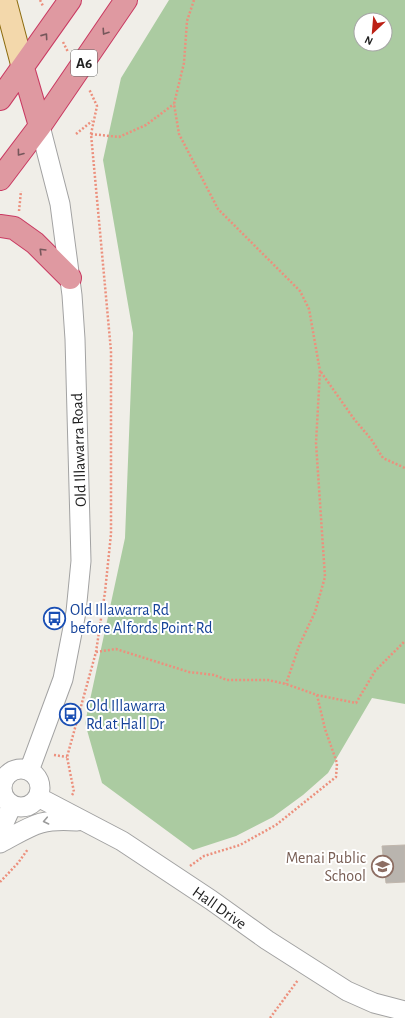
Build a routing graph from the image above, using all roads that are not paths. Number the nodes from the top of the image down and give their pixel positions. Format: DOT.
graph roads {
  1 [pos="5,0"];
  2 [pos="70,0"];
  3 [pos="126,0"];
  4 [pos="23,68"];
  5 [pos="0,99"];
  6 [pos="40,126"];
  7 [pos="0,179"];
  8 [pos="0,226"];
  9 [pos="70,278"];
  10 [pos="29,771"];
  11 [pos="38,798"];
  12 [pos="12,805"];
  13 [pos="84,822"];
  14 [pos="0,832"];
  15 [pos="0,843"];
  16 [pos="403,1013"];
  1 -- 4 [label="main road"];
  4 -- 2 [label="highway, one-way"];
  3 -- 6 [label="highway, A6, one-way"];
  4 -- 5 [label="highway"];
  4 -- 6 [label="highway"];
  6 -- 7 [label="highway, A6, one-way"];
  6 -- 9 [label="street, Old Illawarra Road"];
  9 -- 8 [label="highway, one-way"];
  9 -- 10 [label="street, Old Illawarra Road"];
  10 -- 11 [label="street"];
  10 -- 12 [label="street"];
  11 -- 12 [label="street"];
  11 -- 13 [label="street, Hall Drive"];
  12 -- 14 [label="street"];
  13 -- 15 [label="street, one-way"];
  13 -- 16 [label="street, Hall Drive"];
}
